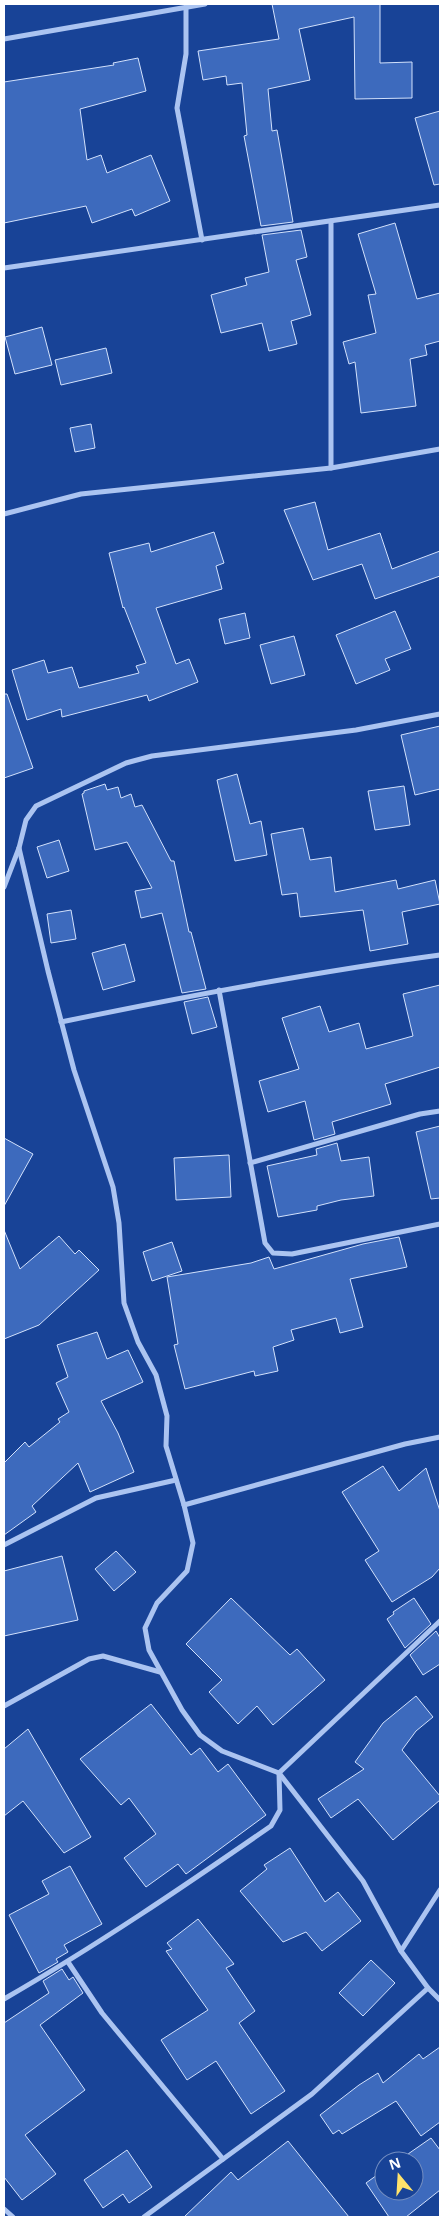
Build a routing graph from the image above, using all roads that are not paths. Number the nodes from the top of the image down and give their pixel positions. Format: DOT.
graph roads {
  1 [pos="205,4"];
  2 [pos="186,8"];
  3 [pos="4,38"];
  4 [pos="440,205"];
  5 [pos="331,221"];
  6 [pos="202,240"];
  7 [pos="4,268"];
  8 [pos="440,449"];
  9 [pos="331,468"];
  10 [pos="4,514"];
  11 [pos="440,714"];
  12 [pos="20,848"];
  13 [pos="4,887"];
  14 [pos="440,955"];
  15 [pos="220,990"];
  16 [pos="61,1022"];
  17 [pos="440,1110"];
  18 [pos="250,1163"];
  19 [pos="440,1224"];
  20 [pos="440,1437"];
  21 [pos="176,1480"];
  22 [pos="184,1505"];
  23 [pos="4,1545"];
  24 [pos="440,1621"];
  25 [pos="160,1672"];
  26 [pos="4,1706"];
  27 [pos="278,1773"];
  28 [pos="440,1890"];
  29 [pos="401,1951"];
  30 [pos="68,1962"];
  31 [pos="428,1988"];
  32 [pos="4,1999"];
  33 [pos="440,2000"];
  34 [pos="223,2159"];
  35 [pos="4,2209"];
  36 [pos="12,2217"];
  37 [pos="144,2217"];
  1 -- 2 [label="street"];
  2 -- 3 [label="street"];
  2 -- 6 [label="street"];
  4 -- 5 [label="street"];
  5 -- 6 [label="street"];
  5 -- 9 [label="street"];
  6 -- 7 [label="street"];
  8 -- 9 [label="street"];
  9 -- 10 [label="street"];
  11 -- 12 [label="street"];
  12 -- 13 [label="street"];
  12 -- 16 [label="street"];
  14 -- 15 [label="street"];
  15 -- 16 [label="street"];
  15 -- 18 [label="street"];
  16 -- 21 [label="street"];
  17 -- 18 [label="street"];
  18 -- 19 [label="street"];
  20 -- 22 [label="street"];
  21 -- 22 [label="street"];
  21 -- 23 [label="street"];
  22 -- 25 [label="street"];
  24 -- 27 [label="street"];
  25 -- 26 [label="street"];
  25 -- 27 [label="street"];
  27 -- 29 [label="street"];
  27 -- 30 [label="street"];
  28 -- 29 [label="street"];
  29 -- 31 [label="street"];
  30 -- 32 [label="street"];
  30 -- 34 [label="street"];
  31 -- 33 [label="street"];
  31 -- 34 [label="street"];
  34 -- 37 [label="street"];
  35 -- 36 [label="street"];
}
